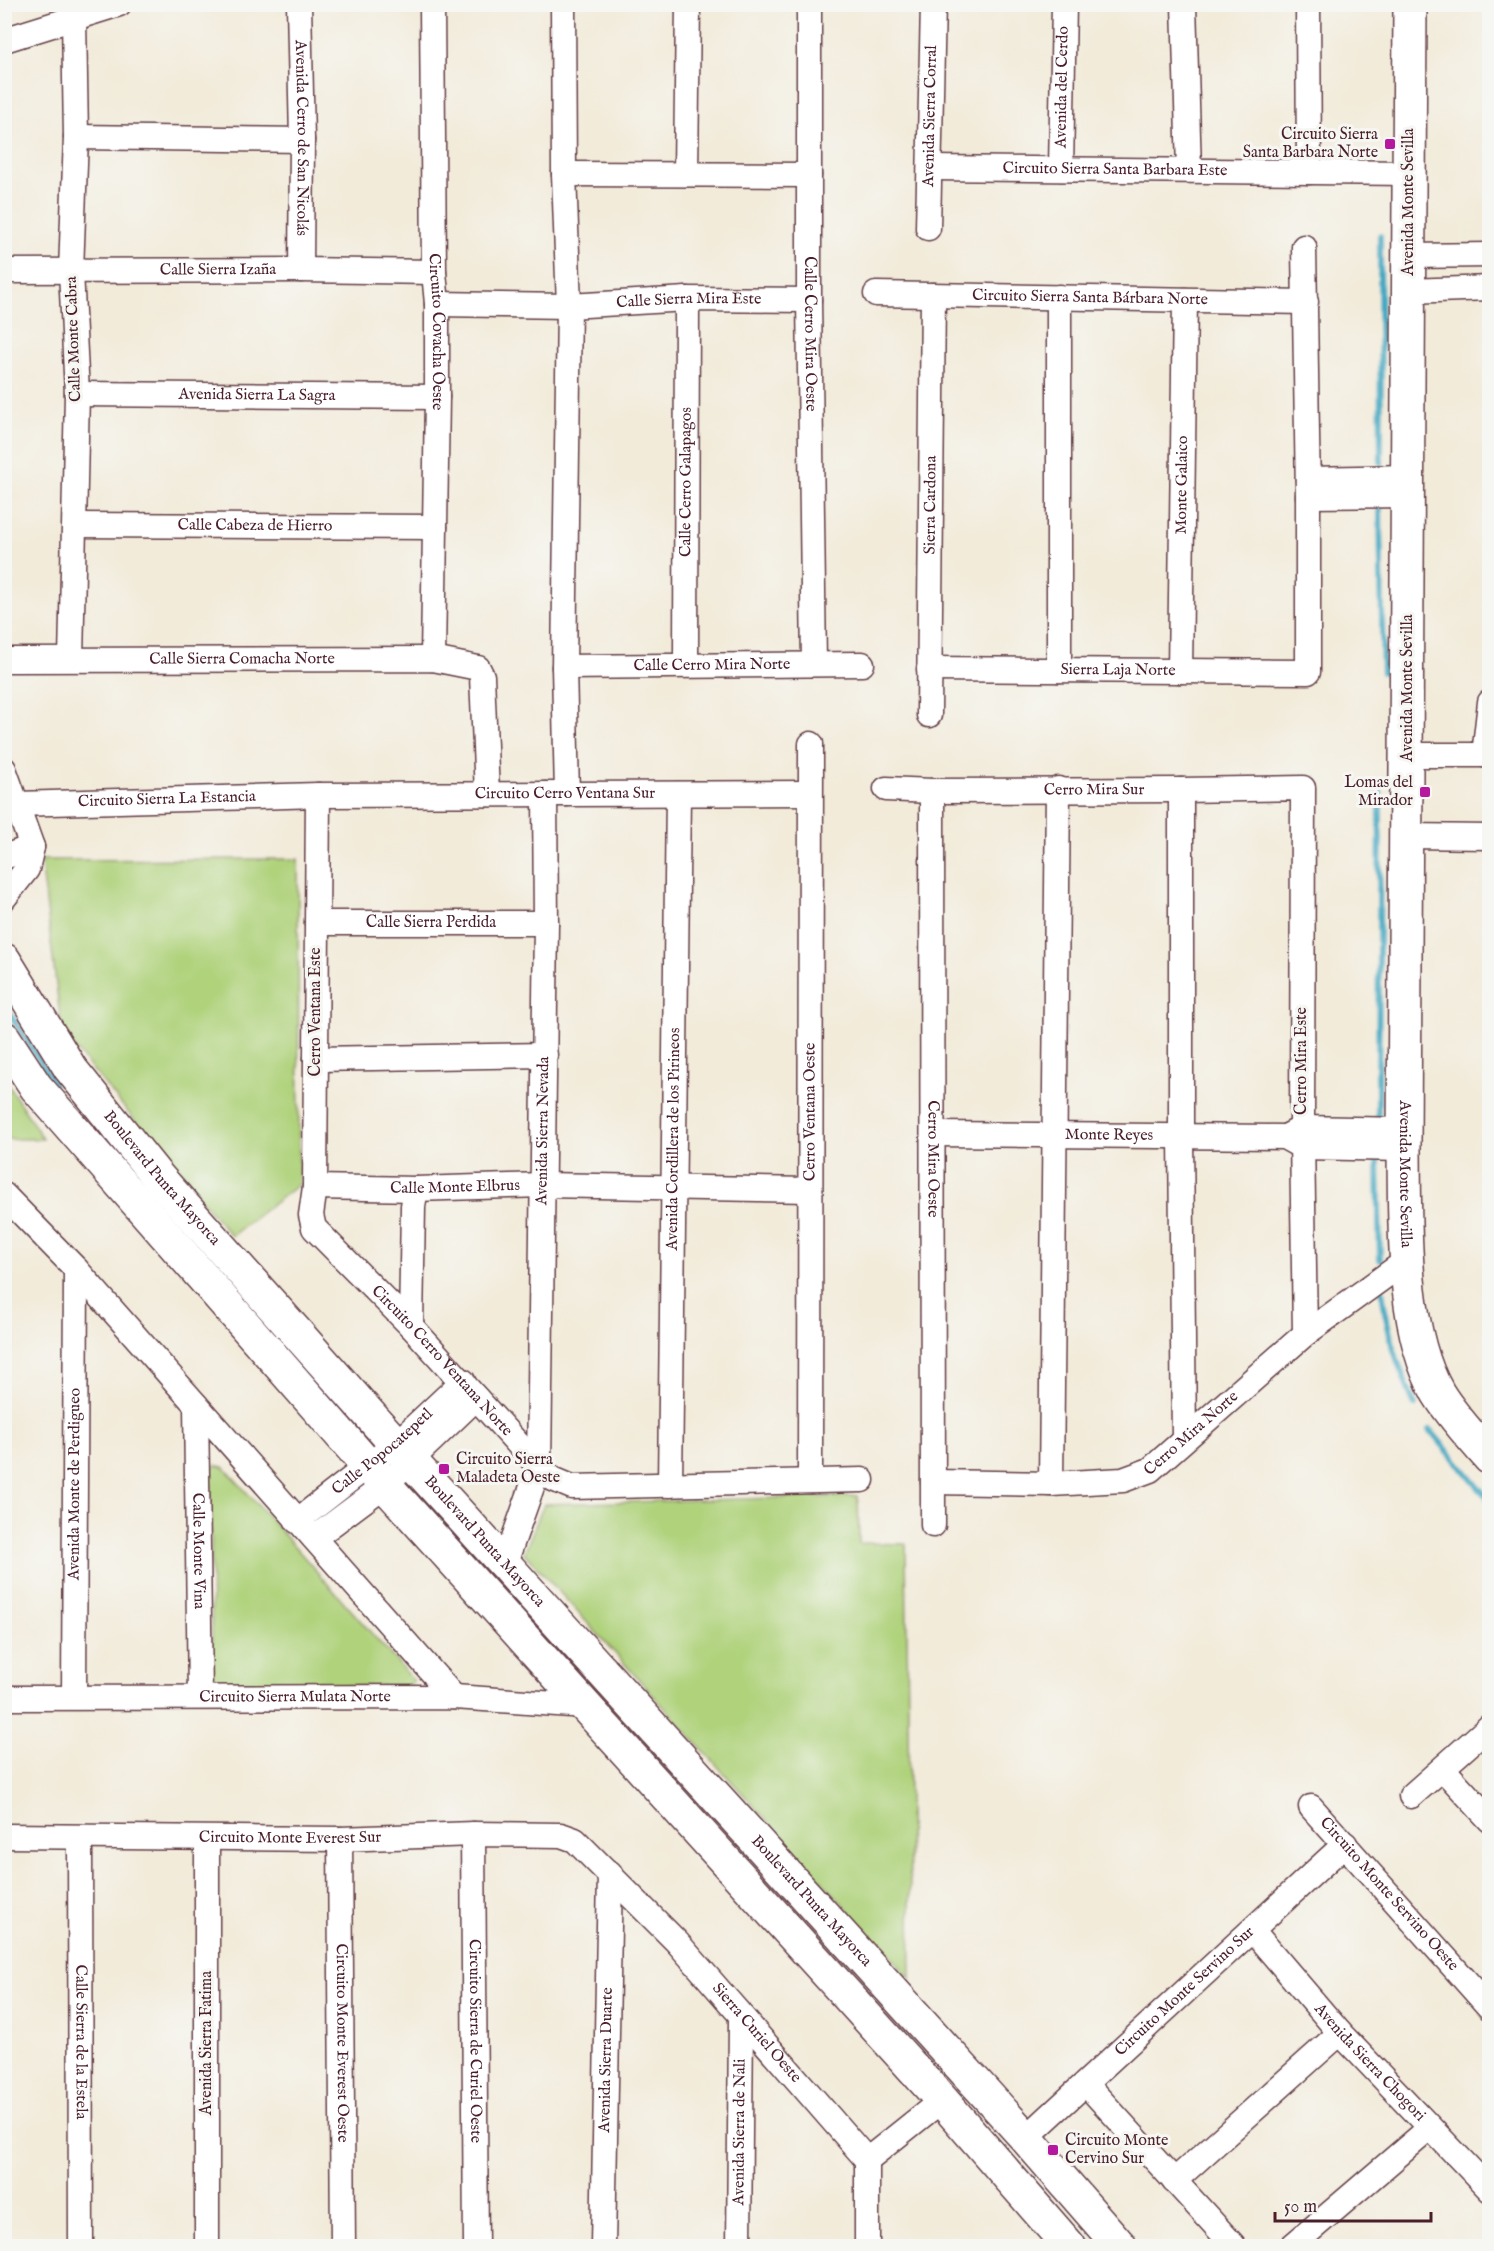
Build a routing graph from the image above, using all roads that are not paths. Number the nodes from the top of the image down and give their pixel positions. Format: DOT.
graph roads {
  1 [pos="119,4"];
  2 [pos="299,4"];
  3 [pos="432,4"];
  4 [pos="563,4"];
  5 [pos="688,4"];
  6 [pos="809,4"];
  7 [pos="933,4"];
  8 [pos="1064,4"];
  9 [pos="1184,4"];
  10 [pos="1308,4"];
  11 [pos="1410,4"];
  12 [pos="74,18"];
  13 [pos="4,40"];
  14 [pos="76,137"];
  15 [pos="302,140"];
  16 [pos="931,168"];
  17 [pos="1061,169"];
  18 [pos="1189,170"];
  19 [pos="1309,172"];
  20 [pos="686,173"];
  21 [pos="1410,173"];
  22 [pos="564,174"];
  23 [pos="809,175"];
  24 [pos="928,228"];
  25 [pos="1304,247"];
  26 [pos="1490,255"];
  27 [pos="1409,256"];
  28 [pos="301,270"];
  29 [pos="4,271"];
  30 [pos="71,271"];
  31 [pos="434,272"];
  32 [pos="1490,288"];
  33 [pos="1409,291"];
  34 [pos="876,294"];
  35 [pos="933,295"];
  36 [pos="1059,297"];
  37 [pos="687,299"];
  38 [pos="809,300"];
  39 [pos="1185,300"];
  40 [pos="1306,302"];
  41 [pos="437,304"];
  42 [pos="568,306"];
  43 [pos="77,394"];
  44 [pos="437,397"];
  45 [pos="1409,486"];
  46 [pos="1308,488"];
  47 [pos="75,525"];
  48 [pos="435,527"];
  49 [pos="71,659"];
  50 [pos="432,659"];
  51 [pos="4,660"];
  52 [pos="814,663"];
  53 [pos="862,664"];
  54 [pos="686,665"];
  55 [pos="564,667"];
  56 [pos="929,669"];
  57 [pos="1059,670"];
  58 [pos="1180,671"];
  59 [pos="1490,702"];
  60 [pos="929,715"];
  61 [pos="811,744"];
  62 [pos="1407,755"];
  63 [pos="1487,755"];
  64 [pos="4,768"];
  65 [pos="1303,788"];
  66 [pos="886,789"];
  67 [pos="1058,789"];
  68 [pos="1181,790"];
  69 [pos="932,791"];
  70 [pos="809,793"];
  71 [pos="556,794"];
  72 [pos="678,794"];
  73 [pos="318,795"];
  74 [pos="487,795"];
  75 [pos="17,804"];
  76 [pos="1407,836"];
  77 [pos="1490,837"];
  78 [pos="32,847"];
  79 [pos="4,856"];
  80 [pos="4,898"];
  81 [pos="317,923"];
  82 [pos="546,923"];
  83 [pos="4,960"];
  84 [pos="4,1038"];
  85 [pos="545,1055"];
  86 [pos="316,1059"];
  87 [pos="933,1134"];
  88 [pos="1053,1135"];
  89 [pos="1181,1136"];
  90 [pos="1296,1137"];
  91 [pos="1405,1139"];
  92 [pos="544,1185"];
  93 [pos="315,1187"];
  94 [pos="674,1188"];
  95 [pos="416,1189"];
  96 [pos="809,1190"];
  97 [pos="4,1196"];
  98 [pos="314,1228"];
  99 [pos="1406,1261"];
  100 [pos="76,1269"];
  101 [pos="411,1326"];
  102 [pos="1305,1334"];
  103 [pos="470,1389"];
  104 [pos="196,1405"];
  105 [pos="1184,1439"];
  106 [pos="404,1451"];
  107 [pos="1490,1458"];
  108 [pos="540,1467"];
  109 [pos="376,1475"];
  110 [pos="862,1480"];
  111 [pos="810,1481"];
  112 [pos="933,1482"];
  113 [pos="1051,1484"];
  114 [pos="670,1485"];
  115 [pos="297,1521"];
  116 [pos="933,1525"];
  117 [pos="314,1538"];
  118 [pos="506,1563"];
  119 [pos="200,1696"];
  120 [pos="74,1697"];
  121 [pos="454,1697"];
  122 [pos="4,1698"];
  123 [pos="586,1706"];
  124 [pos="1490,1726"];
  125 [pos="1443,1769"];
  126 [pos="1411,1796"];
  127 [pos="1311,1807"];
  128 [pos="1490,1820"];
  129 [pos="473,1834"];
  130 [pos="4,1836"];
  131 [pos="80,1838"];
  132 [pos="207,1839"];
  133 [pos="340,1839"];
  134 [pos="575,1840"];
  135 [pos="1345,1844"];
  136 [pos="610,1873"];
  137 [pos="1253,1931"];
  138 [pos="1490,2008"];
  139 [pos="741,2018"];
  140 [pos="1340,2033"];
  141 [pos="1086,2084"];
  142 [pos="942,2100"];
  143 [pos="991,2101"];
  144 [pos="965,2127"];
  145 [pos="1430,2128"];
  146 [pos="1026,2138"];
  147 [pos="867,2160"];
  148 [pos="1174,2181"];
  149 [pos="1490,2190"];
  150 [pos="81,2247"];
  151 [pos="207,2247"];
  152 [pos="343,2247"];
  153 [pos="476,2247"];
  154 [pos="603,2247"];
  155 [pos="739,2247"];
  156 [pos="867,2247"];
  157 [pos="1069,2247"];
  158 [pos="1120,2247"];
  159 [pos="1234,2247"];
  160 [pos="1292,2247"];
  1 -- 12 [label="street"];
  2 -- 15 [label="street, Avenida Cerro de San Nicolás"];
  3 -- 31 [label="street, Circuito Covacha Oeste"];
  4 -- 22 [label="street, Avenida Sierra Nevada"];
  5 -- 20 [label="street"];
  6 -- 23 [label="street, Calle Cerro Mira Oeste"];
  7 -- 16 [label="street, Avenida Sierra Corral"];
  8 -- 17 [label="street, Avenida del Cerdo"];
  9 -- 18 [label="street"];
  10 -- 19 [label="street"];
  11 -- 21 [label="street, Avenida Monte Sevilla"];
  12 -- 13 [label="street"];
  12 -- 14 [label="street, Calle Monte Cabra"];
  14 -- 15 [label="street"];
  14 -- 30 [label="street, Calle Monte Cabra"];
  15 -- 28 [label="street, Avenida Cerro de San Nicolás"];
  16 -- 17 [label="street, Circuito Sierra Santa Barbara Este"];
  16 -- 24 [label="street, Avenida Sierra Corral"];
  17 -- 18 [label="street, Circuito Sierra Santa Barbara Este"];
  18 -- 19 [label="street, Circuito Sierra Santa Barbara Este"];
  19 -- 21 [label="street, Circuito Sierra Santa Barbara Este"];
  20 -- 22 [label="street"];
  20 -- 23 [label="street"];
  21 -- 27 [label="street, Avenida Monte Sevilla"];
  22 -- 42 [label="street, Avenida Sierra Nevada"];
  23 -- 38 [label="street, Calle Cerro Mira Oeste"];
  25 -- 40 [label="street"];
  26 -- 27 [label="street"];
  27 -- 33 [label="street, Avenida Monte Sevilla"];
  28 -- 30 [label="street, Calle Sierra Izaña"];
  28 -- 31 [label="street, Calle Sierra Izaña"];
  29 -- 30 [label="street, Calle Sierra Izaña"];
  30 -- 43 [label="street, Calle Monte Cabra"];
  31 -- 41 [label="street, Circuito Covacha Oeste"];
  32 -- 33 [label="street"];
  33 -- 45 [label="street, Avenida Monte Sevilla"];
  34 -- 35 [label="street, Circuito Sierra Santa Bárbara Norte"];
  35 -- 36 [label="street, Circuito Sierra Santa Bárbara Norte"];
  35 -- 56 [label="street, Sierra Cardona"];
  36 -- 39 [label="street, Circuito Sierra Santa Bárbara Norte"];
  36 -- 57 [label="street"];
  37 -- 38 [label="street, Calle Sierra Mira Este"];
  37 -- 42 [label="street, Calle Sierra Mira Este"];
  37 -- 54 [label="street, Calle Cerro Galapagos"];
  38 -- 52 [label="street, Calle Cerro Mira Oeste"];
  39 -- 40 [label="street, Circuito Sierra Santa Bárbara Norte"];
  39 -- 58 [label="street, Monte Galaico"];
  40 -- 46 [label="street"];
  41 -- 42 [label="street, Calle Sierra Mira Este"];
  41 -- 44 [label="street, Circuito Covacha Oeste"];
  42 -- 55 [label="street, Avenida Sierra Nevada"];
  43 -- 44 [label="street, Avenida Sierra La Sagra"];
  43 -- 47 [label="street, Calle Monte Cabra"];
  44 -- 48 [label="street, Circuito Covacha Oeste"];
  45 -- 46 [label="street"];
  45 -- 62 [label="street, Avenida Monte Sevilla"];
  46 -- 58 [label="street, Sierra Laja Norte"];
  47 -- 48 [label="street, Calle Cabeza de Hierro"];
  47 -- 49 [label="street, Calle Monte Cabra"];
  48 -- 50 [label="street, Circuito Covacha Oeste"];
  49 -- 50 [label="street, Calle Sierra Comacha Norte"];
  49 -- 51 [label="street, Calle Sierra Comacha Norte"];
  50 -- 74 [label="street, Calle Sierra Comacha Norte"];
  52 -- 53 [label="street, Calle Cerro Mira Norte"];
  52 -- 54 [label="street, Calle Cerro Mira Norte"];
  54 -- 55 [label="street, Calle Cerro Mira Norte"];
  55 -- 71 [label="street, Avenida Sierra Nevada"];
  56 -- 57 [label="street, Sierra Laja Norte"];
  56 -- 60 [label="street, Sierra Cardona"];
  57 -- 58 [label="street, Sierra Laja Norte"];
  59 -- 63 [label="street"];
  61 -- 70 [label="street, Cerro Ventana Oeste"];
  62 -- 63 [label="street"];
  62 -- 76 [label="street, Avenida Monte Sevilla"];
  64 -- 75 [label="street"];
  65 -- 68 [label="street, Cerro Mira Sur"];
  65 -- 90 [label="street, Cerro Mira Este"];
  66 -- 69 [label="street, Cerro Mira Sur"];
  67 -- 68 [label="street, Cerro Mira Sur"];
  67 -- 69 [label="street, Cerro Mira Sur"];
  67 -- 88 [label="street"];
  68 -- 89 [label="street"];
  69 -- 87 [label="street, Cerro Mira Oeste"];
  70 -- 72 [label="street, Circuito Cerro Ventana Sur"];
  70 -- 96 [label="street, Cerro Ventana Oeste"];
  71 -- 72 [label="street, Circuito Cerro Ventana Sur"];
  71 -- 74 [label="street, Circuito Cerro Ventana Sur"];
  71 -- 82 [label="street, Avenida Sierra Nevada"];
  72 -- 94 [label="street, Avenida Cordillera de los Pirineos"];
  73 -- 74 [label="street, Circuito Cerro Ventana Sur"];
  73 -- 75 [label="street, Circuito Sierra La Estancia"];
  73 -- 81 [label="street, Cerro Ventana Este"];
  75 -- 78 [label="street"];
  76 -- 77 [label="street"];
  76 -- 91 [label="street, Avenida Monte Sevilla"];
  78 -- 79 [label="street"];
  78 -- 80 [label="street"];
  81 -- 82 [label="street, Calle Sierra Perdida"];
  81 -- 86 [label="street, Cerro Ventana Este"];
  82 -- 85 [label="street, Avenida Sierra Nevada"];
  83 -- 106 [label="street, Boulevard Punta Mayorca"];
  84 -- 109 [label="street, Boulevard Punta Mayorca"];
  85 -- 86 [label="street"];
  85 -- 92 [label="street, Avenida Sierra Nevada"];
  86 -- 93 [label="street, Cerro Ventana Este"];
  87 -- 88 [label="street, Monte Reyes"];
  87 -- 112 [label="street, Cerro Mira Oeste"];
  88 -- 89 [label="street, Monte Reyes"];
  88 -- 113 [label="street"];
  89 -- 90 [label="street, Monte Reyes"];
  89 -- 105 [label="street"];
  90 -- 91 [label="street, Monte Reyes"];
  90 -- 102 [label="street, Cerro Mira Este"];
  91 -- 99 [label="street, Avenida Monte Sevilla"];
  92 -- 94 [label="street, Calle Monte Elbrus"];
  92 -- 95 [label="street, Calle Monte Elbrus"];
  92 -- 108 [label="street, Avenida Sierra Nevada"];
  93 -- 95 [label="street, Calle Monte Elbrus"];
  93 -- 98 [label="street, Cerro Ventana Este"];
  94 -- 96 [label="street, Calle Monte Elbrus"];
  94 -- 114 [label="street, Avenida Cordillera de los Pirineos"];
  95 -- 101 [label="street"];
  96 -- 111 [label="street, Cerro Ventana Oeste"];
  97 -- 100 [label="street"];
  98 -- 101 [label="street, Circuito Cerro Ventana Norte"];
  99 -- 102 [label="street, Cerro Mira Norte"];
  99 -- 107 [label="street, Avenida Monte Sevilla"];
  100 -- 104 [label="street"];
  100 -- 120 [label="street, Avenida Monte de Perdigueo"];
  101 -- 103 [label="street, Circuito Cerro Ventana Norte"];
  102 -- 105 [label="street, Cerro Mira Norte"];
  103 -- 106 [label="street, Calle Popocatepetl"];
  103 -- 108 [label="street, Circuito Cerro Ventana Norte"];
  104 -- 115 [label="street"];
  104 -- 119 [label="street, Calle Monte Vina"];
  105 -- 113 [label="street, Cerro Mira Norte"];
  106 -- 109 [label="street, Calle Popocatepetl"];
  106 -- 118 [label="street, Boulevard Punta Mayorca"];
  108 -- 114 [label="street, Circuito Cerro Ventana Norte"];
  108 -- 118 [label="street, Avenida Sierra Nevada"];
  109 -- 115 [label="street, Calle Popocatepetl"];
  109 -- 117 [label="street, Calle Popocatepetl"];
  109 -- 123 [label="street, Boulevard Punta Mayorca"];
  110 -- 111 [label="street, Circuito Cerro Ventana Norte"];
  111 -- 114 [label="street, Circuito Cerro Ventana Norte"];
  112 -- 113 [label="street, Cerro Mira Norte"];
  112 -- 116 [label="street, Cerro Mira Oeste"];
  115 -- 117 [label="street"];
  117 -- 121 [label="street"];
  118 -- 143 [label="street, Boulevard Punta Mayorca"];
  119 -- 120 [label="street, Circuito Sierra Mulata Norte"];
  119 -- 121 [label="street, Circuito Sierra Mulata Norte"];
  120 -- 122 [label="street, Circuito Sierra Mulata Norte"];
  121 -- 123 [label="street, Circuito Sierra Mulata Norte"];
  123 -- 142 [label="street, Boulevard Punta Mayorca"];
  124 -- 125 [label="street"];
  125 -- 126 [label="street"];
  125 -- 128 [label="street"];
  127 -- 135 [label="street, Circuito Monte Servino Oeste"];
  129 -- 133 [label="street, Circuito Monte Everest Sur"];
  129 -- 134 [label="street, Circuito Monte Everest Sur"];
  129 -- 153 [label="street, Circuito Sierra de Curiel Oeste"];
  130 -- 131 [label="street, Circuito Monte Everest Sur"];
  131 -- 132 [label="street, Circuito Monte Everest Sur"];
  131 -- 150 [label="street, Calle Sierra de la Estela"];
  132 -- 133 [label="street, Circuito Monte Everest Sur"];
  132 -- 151 [label="street, Avenida Sierra Fatima"];
  133 -- 152 [label="street, Circuito Monte Everest Oeste"];
  134 -- 136 [label="street, Sierra Curiel Oeste"];
  135 -- 137 [label="street, Circuito Monte Servino Sur"];
  135 -- 138 [label="street, Circuito Monte Servino Oeste"];
  136 -- 139 [label="street, Sierra Curiel Oeste"];
  136 -- 154 [label="street, Avenida Sierra Duarte"];
  137 -- 140 [label="street, Avenida Sierra Chogori"];
  137 -- 141 [label="street, Circuito Monte Servino Sur"];
  139 -- 147 [label="street, Sierra Curiel Oeste"];
  139 -- 155 [label="street, Avenida Sierra de Nali"];
  140 -- 145 [label="street, Avenida Sierra Chogori"];
  140 -- 148 [label="street"];
  141 -- 146 [label="street, Circuito Monte Servino Sur"];
  141 -- 148 [label="street"];
  142 -- 144 [label="street, Boulevard Punta Mayorca"];
  142 -- 147 [label="street"];
  143 -- 144 [label="street"];
  143 -- 146 [label="street, Boulevard Punta Mayorca"];
  144 -- 157 [label="street, Boulevard Punta Mayorca"];
  145 -- 149 [label="street, Avenida Sierra Chogori"];
  145 -- 160 [label="street"];
  146 -- 158 [label="street, Boulevard Punta Mayorca"];
  147 -- 156 [label="street"];
  148 -- 159 [label="street"];
}
